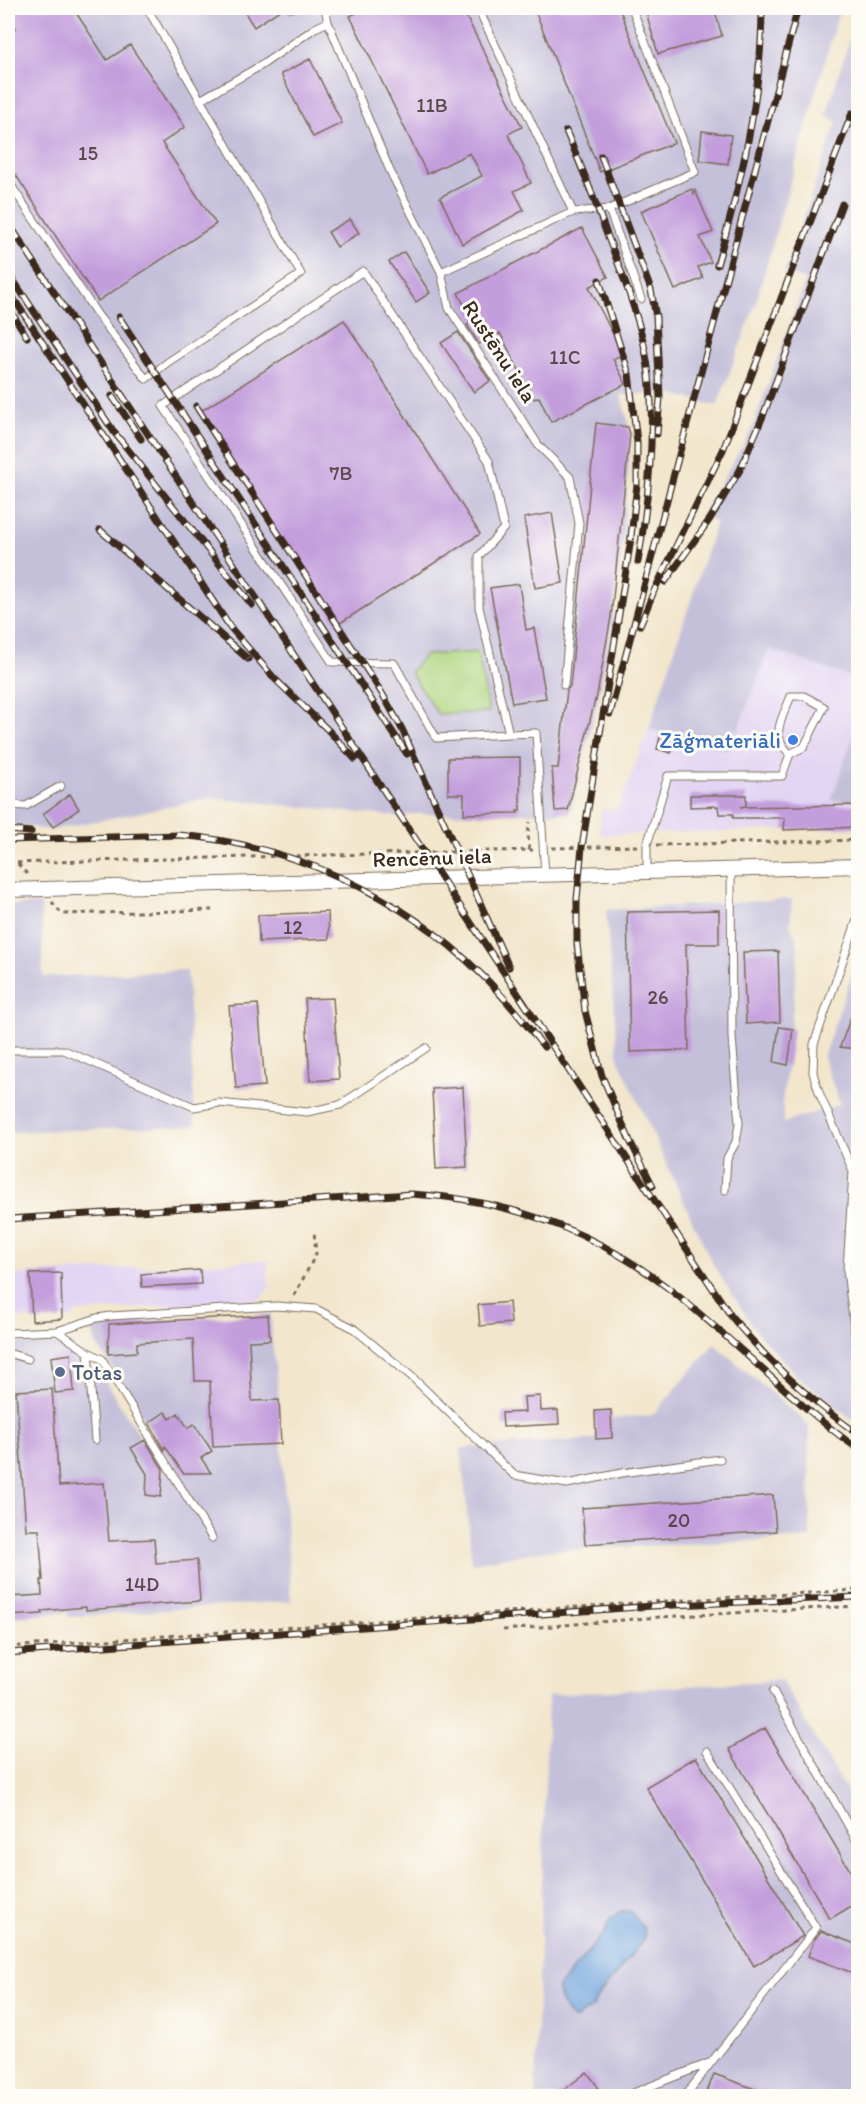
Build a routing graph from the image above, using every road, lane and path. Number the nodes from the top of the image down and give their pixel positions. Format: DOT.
graph roads {
  1 [pos="147,8"];
  2 [pos="325,8"];
  3 [pos="478,8"];
  4 [pos="632,8"];
  5 [pos="328,22"];
  6 [pos="200,100"];
  7 [pos="8,181"];
  8 [pos="609,209"];
  9 [pos="573,212"];
  10 [pos="441,272"];
  11 [pos="641,298"];
  12 [pos="564,685"];
  13 [pos="509,734"];
  14 [pos="790,754"];
  15 [pos="61,786"];
  16 [pos="8,805"];
  17 [pos="531,816"];
  18 [pos="858,840"];
  19 [pos="646,845"];
  20 [pos="543,849"];
  21 [pos="530,850"];
  22 [pos="8,863"];
  23 [pos="18,863"];
  24 [pos="858,866"];
  25 [pos="731,870"];
  26 [pos="647,873"];
  27 [pos="545,875"];
  28 [pos="40,889"];
  29 [pos="8,890"];
  30 [pos="212,910"];
  31 [pos="858,917"];
  32 [pos="426,1047"];
  33 [pos="8,1050"];
  34 [pos="856,1171"];
  35 [pos="725,1190"];
  36 [pos="314,1231"];
  37 [pos="288,1305"];
  38 [pos="57,1331"];
  39 [pos="8,1333"];
  40 [pos="88,1352"];
  41 [pos="8,1353"];
  42 [pos="28,1359"];
  43 [pos="858,1361"];
  44 [pos="95,1440"];
  45 [pos="720,1459"];
  46 [pos="212,1538"];
  47 [pos="858,1590"];
  48 [pos="858,1606"];
  49 [pos="503,1630"];
  50 [pos="8,1647"];
  51 [pos="773,1691"];
  52 [pos="707,1751"];
  53 [pos="858,1843"];
  54 [pos="712,2062"];
  55 [pos="626,2097"];
  56 [pos="685,2097"];
  1 -- 6 [label="lane"];
  2 -- 5 [label="lane, Rustēnu iela"];
  3 -- 9 [label="lane"];
  4 -- 8 [label="lane"];
  5 -- 6 [label="lane"];
  5 -- 10 [label="lane, Rustēnu iela"];
  6 -- 7 [label="lane"];
  8 -- 9 [label="lane"];
  8 -- 11 [label="lane"];
  9 -- 10 [label="lane"];
  10 -- 12 [label="lane, Rustēnu iela"];
  13 -- 13 [label="lane"];
  13 -- 20 [label="lane"];
  14 -- 14 [label="lane"];
  14 -- 19 [label="lane"];
  15 -- 16 [label="lane"];
  17 -- 21 [label="path"];
  18 -- 19 [label="path"];
  19 -- 20 [label="path"];
  19 -- 26 [label="lane"];
  20 -- 21 [label="path"];
  20 -- 27 [label="lane"];
  21 -- 23 [label="path"];
  22 -- 23 [label="path"];
  23 -- 28 [label="path"];
  24 -- 25 [label="street, Rencēnu iela"];
  25 -- 26 [label="street, Rencēnu iela"];
  25 -- 35 [label="lane"];
  26 -- 27 [label="street, Rencēnu iela"];
  27 -- 28 [label="street, Rencēnu iela"];
  28 -- 29 [label="street, Rencēnu iela"];
  28 -- 30 [label="path"];
  31 -- 34 [label="lane"];
  32 -- 33 [label="lane"];
  34 -- 43 [label="lane"];
  36 -- 37 [label="path"];
  37 -- 38 [label="lane"];
  37 -- 45 [label="lane"];
  38 -- 39 [label="lane"];
  38 -- 40 [label="lane"];
  40 -- 44 [label="lane"];
  40 -- 46 [label="lane"];
  41 -- 42 [label="lane"];
  47 -- 50 [label="path"];
  48 -- 49 [label="path"];
  51 -- 53 [label="lane"];
  52 -- 54 [label="lane"];
  54 -- 55 [label="lane"];
  54 -- 56 [label="lane"];
}
